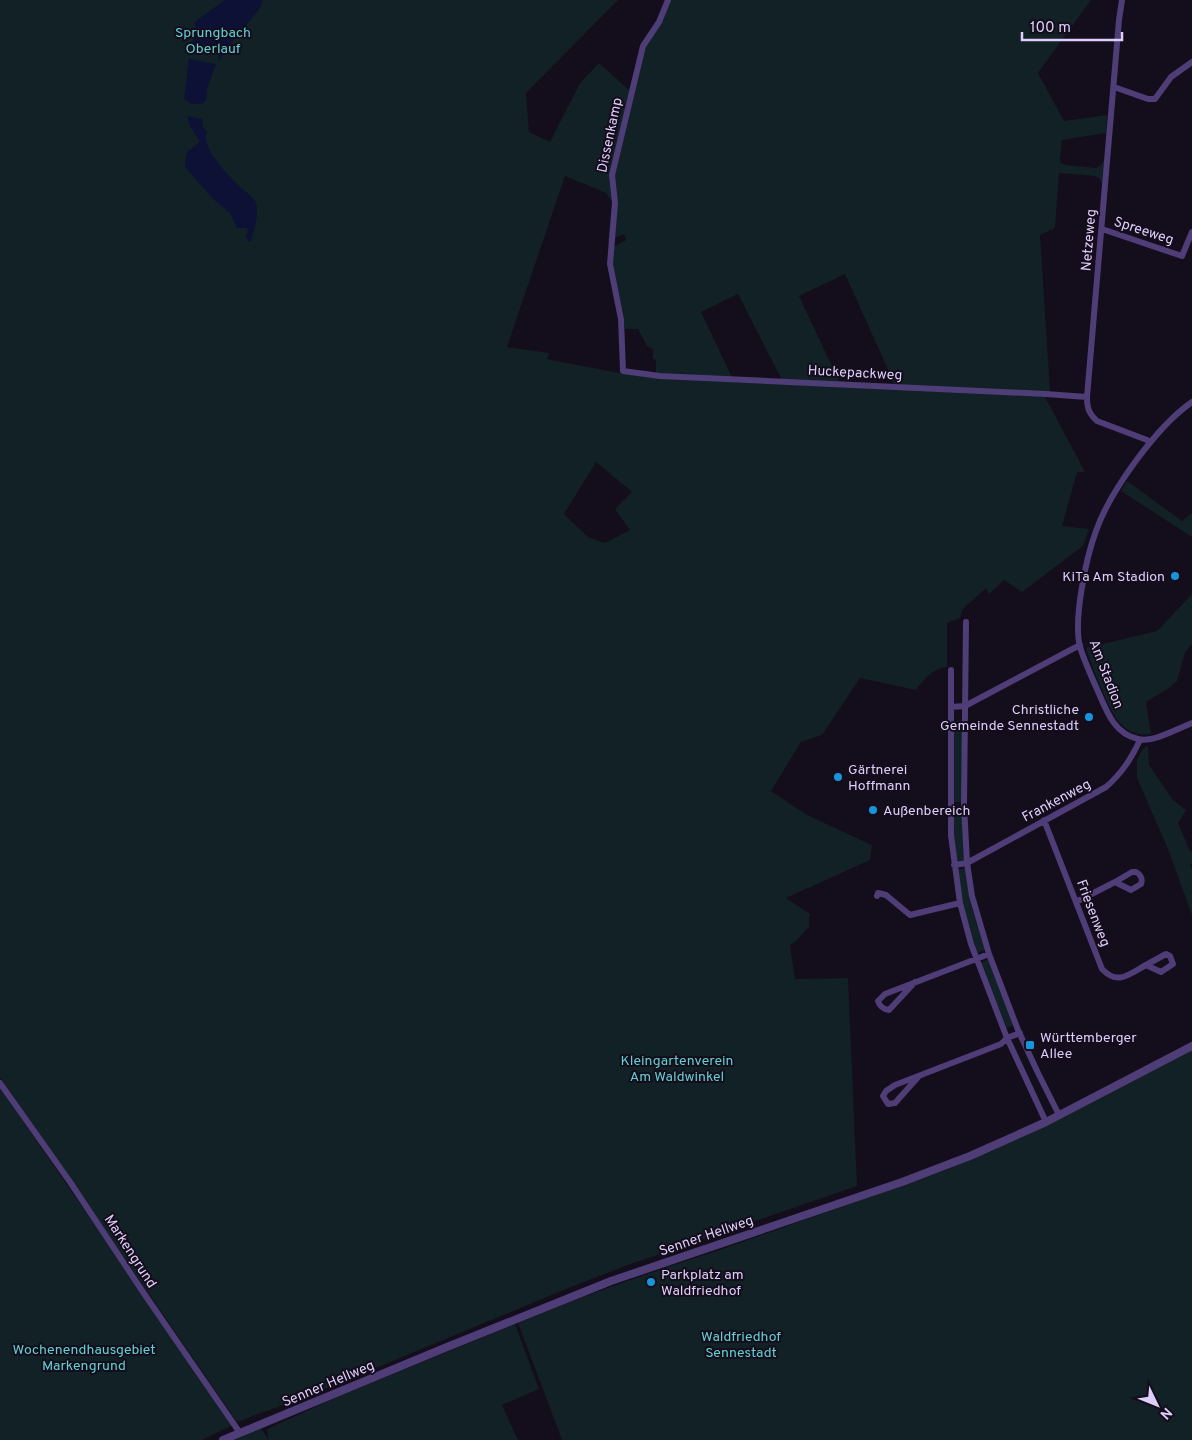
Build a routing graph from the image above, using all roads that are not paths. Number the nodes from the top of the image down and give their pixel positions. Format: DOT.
graph roads {
  1 [pos="668,0"];
  2 [pos="1122,0"];
  3 [pos="1192,62"];
  4 [pos="1114,87"];
  5 [pos="1102,229"];
  6 [pos="1192,232"];
  7 [pos="623,371"];
  8 [pos="1087,397"];
  9 [pos="1192,402"];
  10 [pos="1150,443"];
  11 [pos="966,622"];
  12 [pos="1080,645"];
  13 [pos="951,670"];
  14 [pos="965,706"];
  15 [pos="951,707"];
  16 [pos="1192,723"];
  17 [pos="1140,740"];
  18 [pos="1044,820"];
  19 [pos="967,863"];
  20 [pos="954,865"];
  21 [pos="1115,882"];
  22 [pos="877,896"];
  23 [pos="1076,902"];
  24 [pos="960,903"];
  25 [pos="989,954"];
  26 [pos="977,959"];
  27 [pos="1146,965"];
  28 [pos="915,982"];
  29 [pos="1020,1033"];
  30 [pos="1007,1038"];
  31 [pos="1192,1046"];
  32 [pos="919,1076"];
  33 [pos="0,1083"];
  34 [pos="1059,1115"];
  35 [pos="1046,1122"];
  36 [pos="240,1433"];
  37 [pos="223,1440"];
  1 -- 7 [label="street, Dissenkamp"];
  2 -- 4 [label="street, Netzeweg"];
  3 -- 4 [label="street"];
  4 -- 5 [label="street, Netzeweg"];
  5 -- 6 [label="street, Spreeweg"];
  5 -- 8 [label="street, Netzeweg"];
  7 -- 8 [label="street, Huckepackweg"];
  8 -- 10 [label="street, Netzeweg"];
  9 -- 10 [label="street, Am Stadion"];
  10 -- 12 [label="street, Am Stadion"];
  11 -- 14 [label="street"];
  12 -- 14 [label="street"];
  12 -- 17 [label="street, Am Stadion"];
  13 -- 15 [label="street"];
  14 -- 15 [label="street"];
  14 -- 19 [label="street"];
  15 -- 20 [label="street"];
  16 -- 17 [label="street"];
  17 -- 18 [label="street, Frankenweg"];
  18 -- 19 [label="street, Frankenweg"];
  18 -- 23 [label="street, Friesenweg"];
  19 -- 20 [label="street"];
  19 -- 25 [label="street"];
  20 -- 24 [label="street"];
  21 -- 23 [label="street"];
  22 -- 24 [label="street"];
  23 -- 27 [label="street, Friesenweg"];
  24 -- 26 [label="street"];
  25 -- 26 [label="street"];
  25 -- 29 [label="street"];
  26 -- 28 [label="street"];
  26 -- 30 [label="street"];
  28 -- 28 [label="street"];
  29 -- 30 [label="street"];
  29 -- 34 [label="street"];
  30 -- 32 [label="street"];
  30 -- 35 [label="street"];
  31 -- 34 [label="street, Senner Hellweg"];
  32 -- 32 [label="street"];
  33 -- 36 [label="street, Markengrund"];
  34 -- 35 [label="street, Senner Hellweg"];
  35 -- 36 [label="street, Senner Hellweg"];
  36 -- 37 [label="street, Senner Hellweg"];
}
